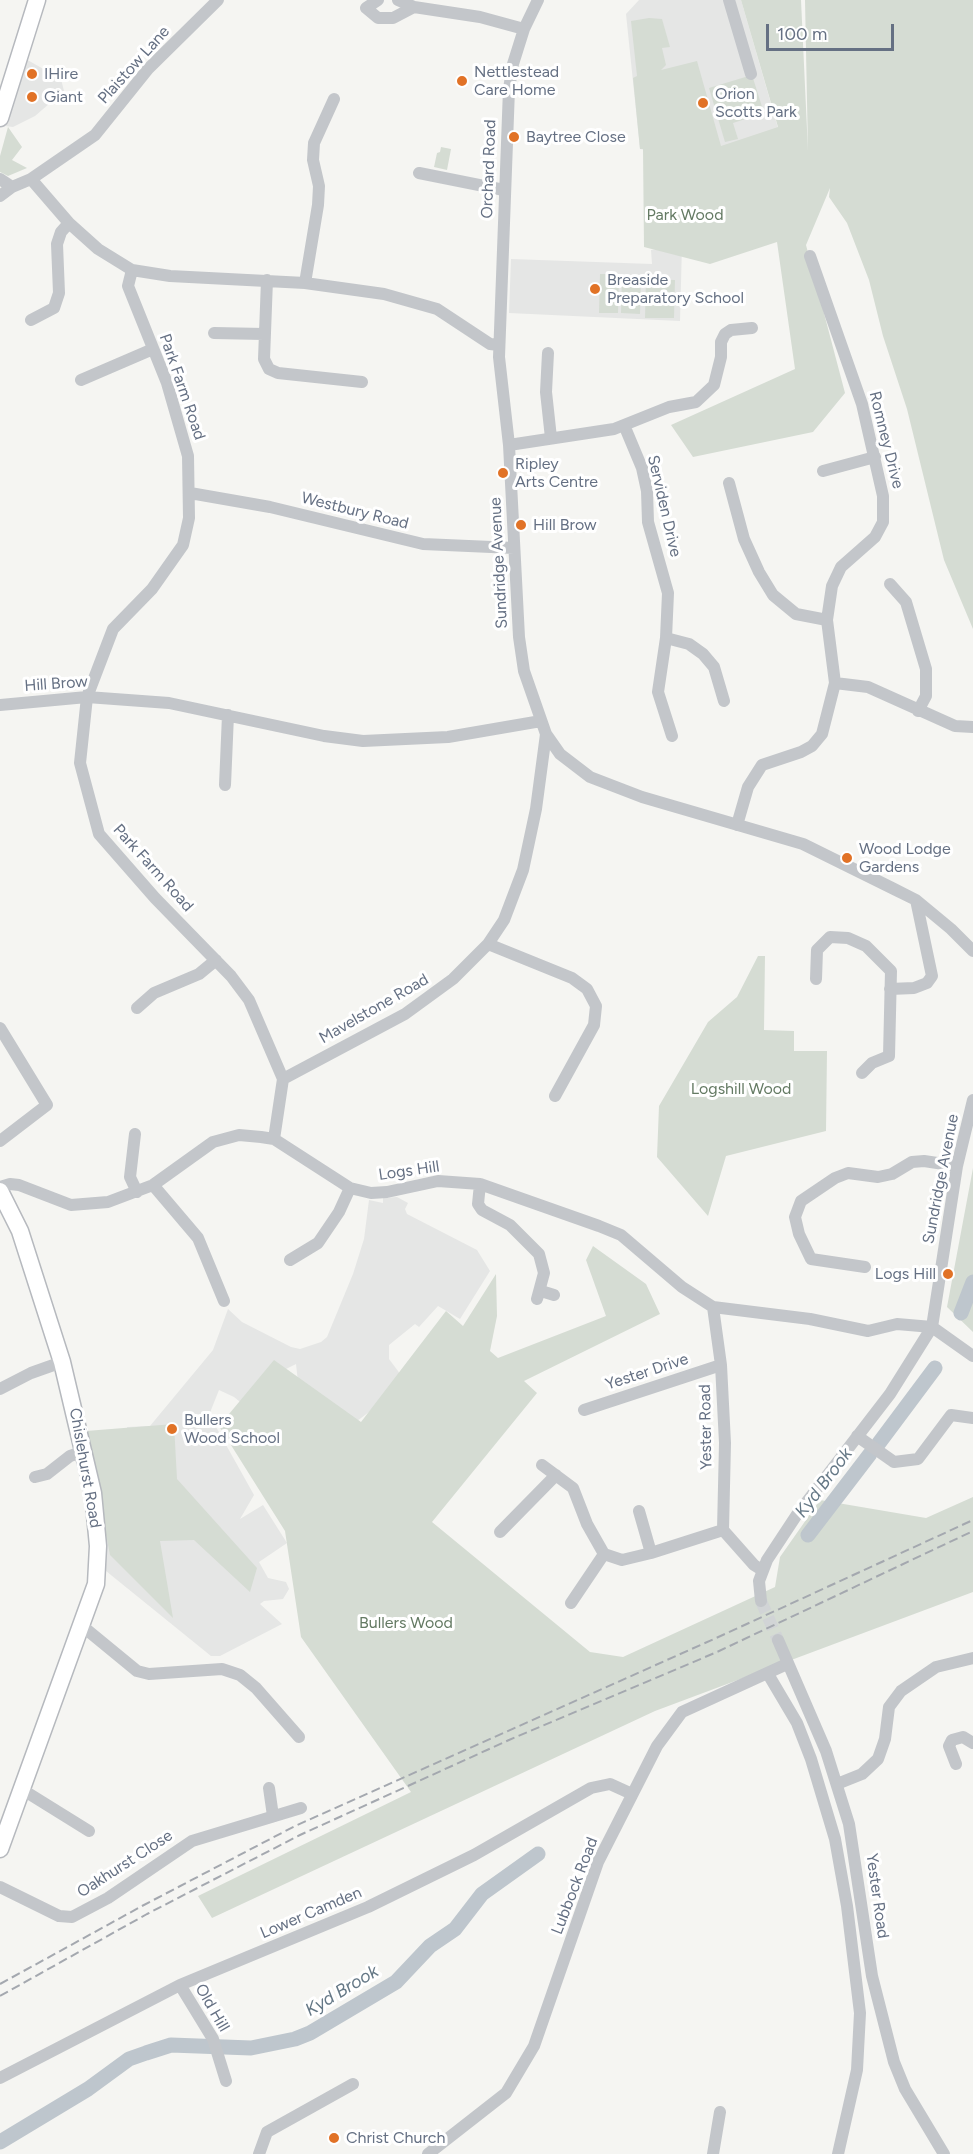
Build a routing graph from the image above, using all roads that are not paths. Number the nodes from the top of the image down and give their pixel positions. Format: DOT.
graph roads {
  1 [pos="37,0"];
  2 [pos="218,0"];
  3 [pos="378,0"];
  4 [pos="399,0"];
  5 [pos="538,0"];
  6 [pos="729,0"];
  7 [pos="414,7"];
  8 [pos="524,30"];
  9 [pos="751,74"];
  10 [pos="2,99"];
  11 [pos="334,99"];
  12 [pos="0,118"];
  13 [pos="419,173"];
  14 [pos="0,179"];
  15 [pos="31,179"];
  16 [pos="504,190"];
  17 [pos="4,191"];
  18 [pos="69,222"];
  19 [pos="810,256"];
  20 [pos="132,270"];
  21 [pos="267,280"];
  22 [pos="305,283"];
  23 [pos="31,320"];
  24 [pos="752,328"];
  25 [pos="214,333"];
  26 [pos="264,334"];
  27 [pos="499,345"];
  28 [pos="153,350"];
  29 [pos="548,353"];
  30 [pos="81,380"];
  31 [pos="362,382"];
  32 [pos="624,425"];
  33 [pos="551,438"];
  34 [pos="509,445"];
  35 [pos="875,457"];
  36 [pos="823,471"];
  37 [pos="729,483"];
  38 [pos="190,493"];
  39 [pos="514,548"];
  40 [pos="890,584"];
  41 [pos="827,620"];
  42 [pos="666,639"];
  43 [pos="835,683"];
  44 [pos="87,697"];
  45 [pos="724,702"];
  46 [pos="0,705"];
  47 [pos="918,711"];
  48 [pos="228,715"];
  49 [pos="541,721"];
  50 [pos="973,727"];
  51 [pos="546,734"];
  52 [pos="672,736"];
  53 [pos="560,754"];
  54 [pos="542,758"];
  55 [pos="225,785"];
  56 [pos="737,825"];
  57 [pos="916,900"];
  58 [pos="488,944"];
  59 [pos="973,951"];
  60 [pos="216,960"];
  61 [pos="816,979"];
  62 [pos="890,989"];
  63 [pos="137,1008"];
  64 [pos="0,1028"];
  65 [pos="862,1073"];
  66 [pos="283,1079"];
  67 [pos="555,1096"];
  68 [pos="973,1100"];
  69 [pos="135,1134"];
  70 [pos="273,1139"];
  71 [pos="0,1141"];
  72 [pos="134,1148"];
  73 [pos="148,1149"];
  74 [pos="957,1166"];
  75 [pos="480,1184"];
  76 [pos="153,1185"];
  77 [pos="350,1188"];
  78 [pos="0,1189"];
  79 [pos="137,1192"];
  80 [pos="290,1260"];
  81 [pos="865,1267"];
  82 [pos="554,1295"];
  83 [pos="224,1301"];
  84 [pos="713,1307"];
  85 [pos="932,1327"];
  86 [pos="973,1356"];
  87 [pos="63,1362"];
  88 [pos="721,1365"];
  89 [pos="0,1389"];
  90 [pos="584,1410"];
  91 [pos="973,1418"];
  92 [pos="857,1436"];
  93 [pos="85,1451"];
  94 [pos="542,1465"];
  95 [pos="556,1475"];
  96 [pos="35,1477"];
  97 [pos="639,1511"];
  98 [pos="723,1530"];
  99 [pos="500,1532"];
  100 [pos="651,1553"];
  101 [pos="604,1554"];
  102 [pos="762,1570"];
  103 [pos="761,1601"];
  104 [pos="571,1603"];
  105 [pos="81,1625"];
  106 [pos="778,1640"];
  107 [pos="973,1658"];
  108 [pos="787,1664"];
  109 [pos="768,1674"];
  110 [pos="299,1737"];
  111 [pos="973,1743"];
  112 [pos="956,1764"];
  113 [pos="837,1784"];
  114 [pos="269,1788"];
  115 [pos="23,1790"];
  116 [pos="632,1794"];
  117 [pos="301,1808"];
  118 [pos="273,1816"];
  119 [pos="89,1831"];
  120 [pos="0,1849"];
  121 [pos="0,1887"];
  122 [pos="180,1985"];
  123 [pos="0,2078"];
  124 [pos="226,2081"];
  125 [pos="353,2084"];
  126 [pos="720,2112"];
  127 [pos="258,2154"];
  128 [pos="429,2154"];
  129 [pos="713,2154"];
  130 [pos="838,2154"];
  131 [pos="944,2154"];
  1 -- 10 [label="main road"];
  2 -- 15 [label="street, Plaistow Lane"];
  3 -- 7 [label="street"];
  4 -- 7 [label="street"];
  5 -- 8 [label="street, Orchard Road"];
  6 -- 9 [label="street"];
  7 -- 8 [label="street"];
  8 -- 16 [label="street, Orchard Road"];
  10 -- 12 [label="main road"];
  11 -- 22 [label="street"];
  13 -- 16 [label="street"];
  14 -- 17 [label="street, Plaistow Lane"];
  15 -- 17 [label="street, Plaistow Lane"];
  15 -- 18 [label="street"];
  16 -- 27 [label="street, Orchard Road"];
  18 -- 20 [label="street"];
  18 -- 23 [label="street"];
  19 -- 35 [label="street, Romney Drive"];
  20 -- 21 [label="street"];
  20 -- 28 [label="street, Park Farm Road"];
  21 -- 22 [label="street"];
  21 -- 26 [label="street"];
  22 -- 27 [label="street"];
  24 -- 32 [label="street"];
  25 -- 26 [label="street"];
  26 -- 31 [label="street"];
  27 -- 34 [label="street, Sundridge Avenue"];
  28 -- 30 [label="street"];
  28 -- 38 [label="street, Park Farm Road"];
  29 -- 33 [label="street"];
  32 -- 33 [label="street"];
  32 -- 42 [label="street, Serviden Drive"];
  33 -- 34 [label="street"];
  34 -- 39 [label="street, Sundridge Avenue"];
  35 -- 36 [label="street"];
  35 -- 41 [label="street, Romney Drive"];
  37 -- 41 [label="street"];
  38 -- 39 [label="street, Westbury Road"];
  38 -- 44 [label="street, Park Farm Road"];
  39 -- 49 [label="street, Sundridge Avenue"];
  40 -- 47 [label="street"];
  41 -- 43 [label="street, Romney Drive"];
  42 -- 45 [label="street"];
  42 -- 52 [label="street, Serviden Drive"];
  43 -- 47 [label="street"];
  43 -- 56 [label="street, Romney Drive"];
  44 -- 46 [label="street, Hill Brow"];
  44 -- 48 [label="street, Hill Brow"];
  44 -- 60 [label="street, Park Farm Road"];
  47 -- 50 [label="street"];
  48 -- 49 [label="street, Hill Brow"];
  48 -- 55 [label="street"];
  49 -- 51 [label="street, Sundridge Avenue"];
  51 -- 53 [label="street, Sundridge Avenue"];
  51 -- 54 [label="street, Mavelstone Road"];
  53 -- 54 [label="street"];
  53 -- 56 [label="street, Sundridge Avenue"];
  54 -- 58 [label="street, Mavelstone Road"];
  56 -- 57 [label="street, Sundridge Avenue"];
  57 -- 59 [label="street, Sundridge Avenue"];
  57 -- 62 [label="street"];
  58 -- 66 [label="street, Mavelstone Road"];
  58 -- 67 [label="street"];
  60 -- 63 [label="street"];
  60 -- 66 [label="street, Park Farm Road"];
  61 -- 62 [label="street"];
  62 -- 65 [label="street"];
  64 -- 71 [label="street"];
  66 -- 70 [label="street"];
  68 -- 74 [label="street, Sundridge Avenue"];
  69 -- 72 [label="street"];
  70 -- 76 [label="street, Logs Hill"];
  70 -- 77 [label="street, Logs Hill"];
  72 -- 73 [label="street"];
  72 -- 79 [label="street"];
  74 -- 81 [label="street"];
  74 -- 85 [label="street, Sundridge Avenue"];
  75 -- 77 [label="street, Logs Hill"];
  75 -- 82 [label="street"];
  75 -- 84 [label="street, Logs Hill"];
  76 -- 79 [label="street, Logs Hill"];
  76 -- 83 [label="street"];
  77 -- 80 [label="street"];
  78 -- 79 [label="street, Logs Hill"];
  78 -- 87 [label="main road, Chislehurst Road"];
  84 -- 85 [label="street, Logs Hill"];
  84 -- 88 [label="street, Yester Road"];
  85 -- 86 [label="street"];
  85 -- 92 [label="street, Sundridge Avenue"];
  87 -- 89 [label="street"];
  87 -- 93 [label="main road, Chislehurst Road"];
  88 -- 90 [label="street, Yester Drive"];
  88 -- 98 [label="street, Yester Road"];
  91 -- 92 [label="street"];
  92 -- 102 [label="street, Sundridge Avenue"];
  93 -- 96 [label="street"];
  93 -- 105 [label="main road, Chislehurst Road"];
  94 -- 95 [label="street"];
  95 -- 99 [label="street"];
  95 -- 101 [label="street"];
  97 -- 100 [label="street"];
  98 -- 100 [label="street"];
  98 -- 102 [label="street"];
  100 -- 101 [label="street"];
  101 -- 104 [label="street"];
  102 -- 103 [label="street"];
  105 -- 110 [label="street"];
  105 -- 115 [label="main road, Chislehurst Road"];
  106 -- 108 [label="street, Yester Road"];
  107 -- 113 [label="street"];
  108 -- 109 [label="street, Lubbock Road"];
  108 -- 113 [label="street, Yester Road"];
  109 -- 116 [label="street, Lubbock Road"];
  109 -- 130 [label="street"];
  111 -- 112 [label="street"];
  113 -- 131 [label="street, Yester Road"];
  114 -- 118 [label="street"];
  115 -- 119 [label="street"];
  115 -- 120 [label="main road, Chislehurst Road"];
  116 -- 122 [label="street, Lower Camden"];
  116 -- 128 [label="street, Lubbock Road"];
  117 -- 118 [label="street, Oakhurst Close"];
  118 -- 121 [label="street, Oakhurst Close"];
  122 -- 123 [label="street, Lower Camden"];
  122 -- 124 [label="street, Old Hill"];
  125 -- 127 [label="street"];
  126 -- 129 [label="street"];
}
